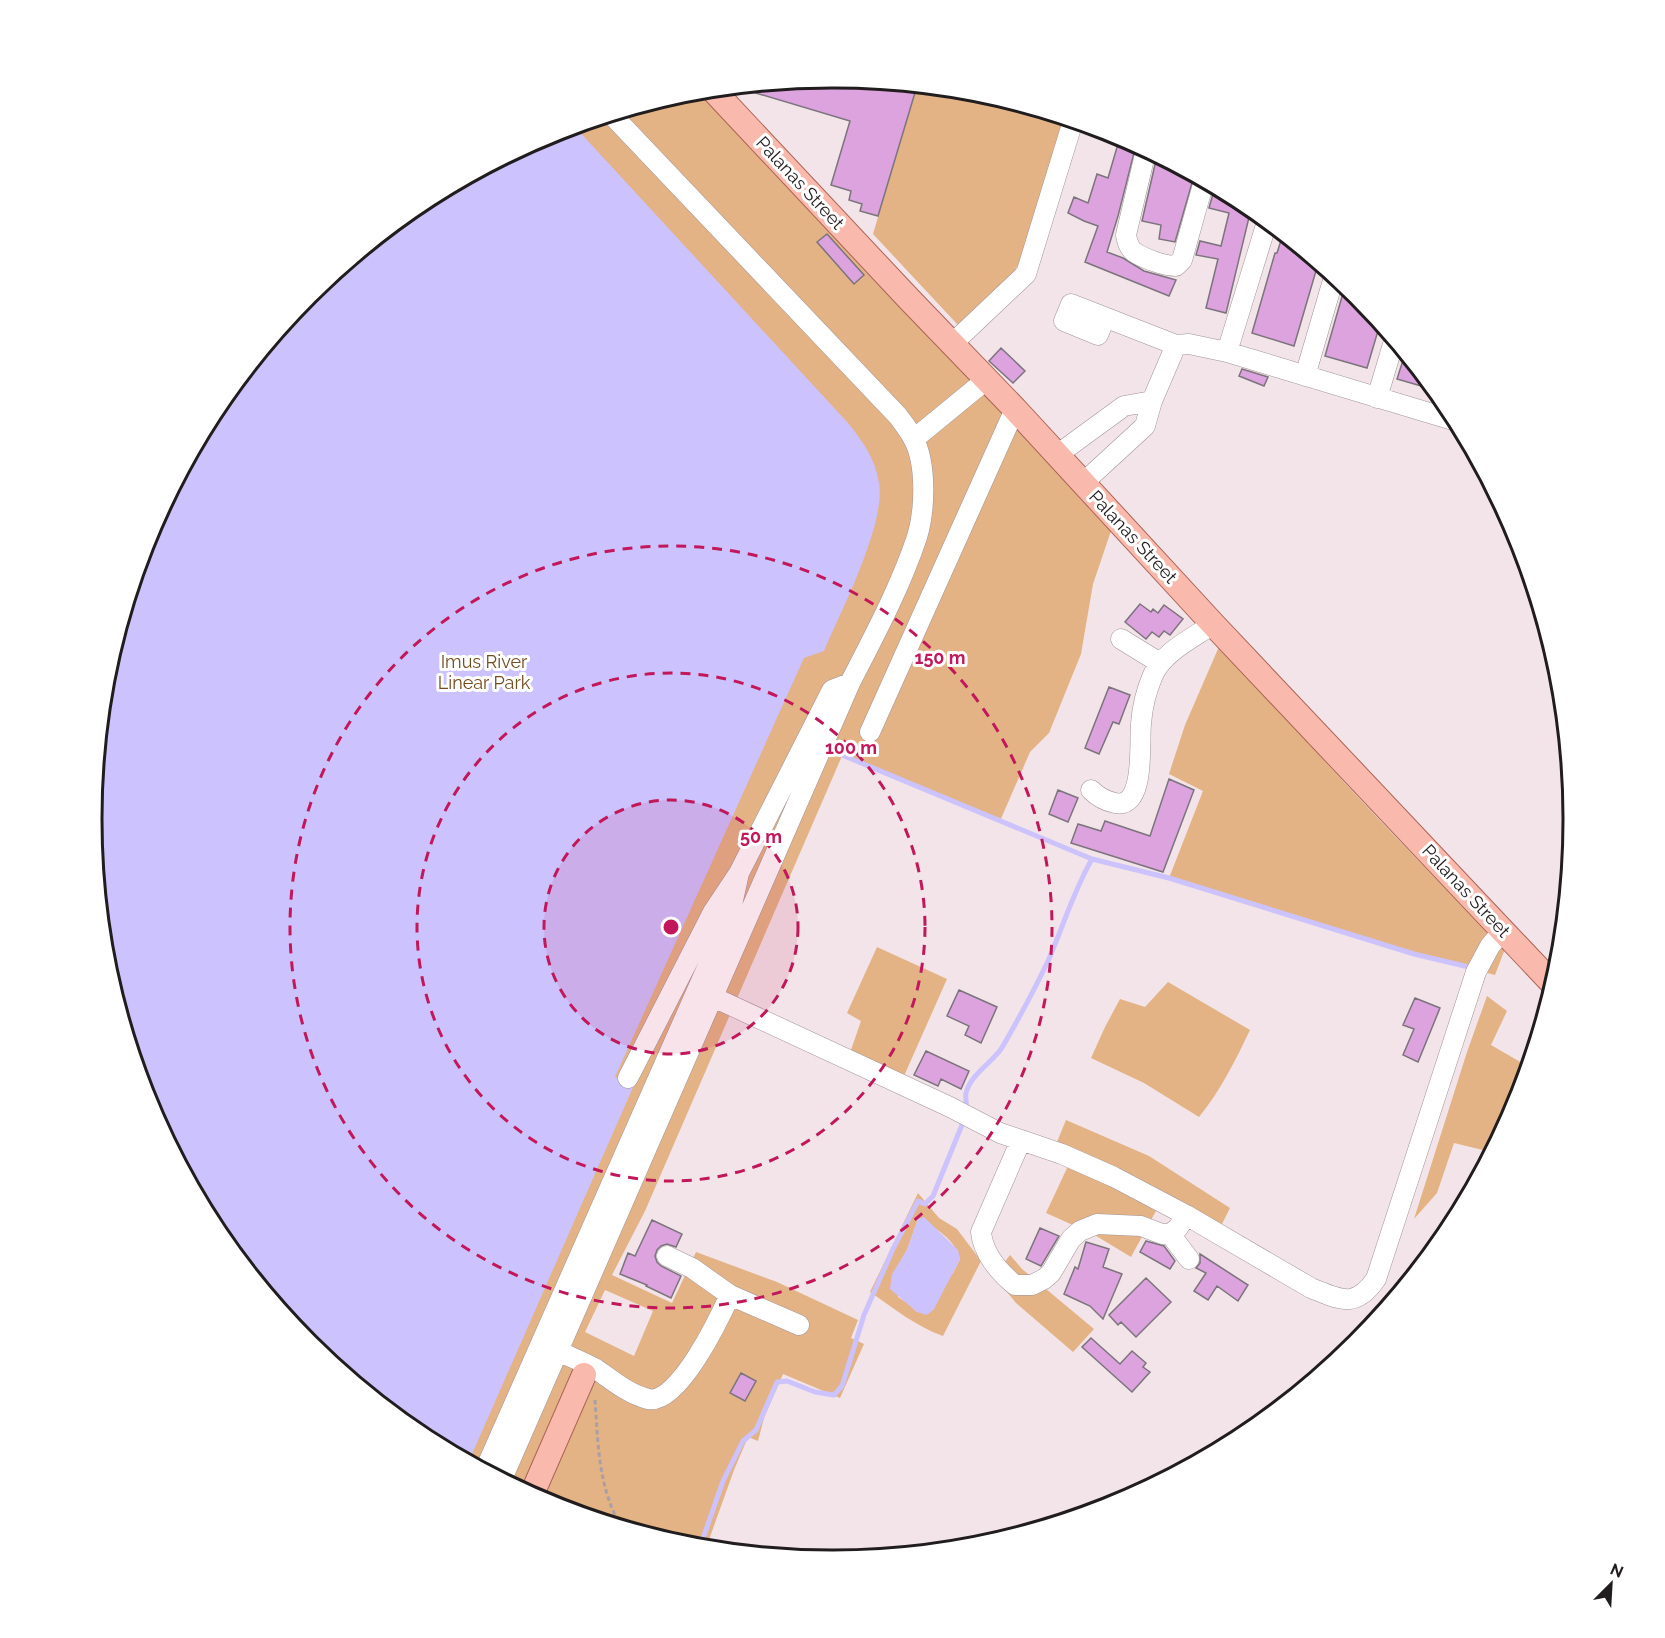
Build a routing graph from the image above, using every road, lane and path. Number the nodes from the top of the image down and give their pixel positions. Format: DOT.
graph roads {
  1 [pos="720,98"];
  2 [pos="618,121"];
  3 [pos="1071,129"];
  4 [pos="1144,159"];
  5 [pos="1202,189"];
  6 [pos="1264,230"];
  7 [pos="1331,286"];
  8 [pos="1105,318"];
  9 [pos="952,344"];
  10 [pos="1176,345"];
  11 [pos="1392,349"];
  12 [pos="1227,352"];
  13 [pos="1305,376"];
  14 [pos="986,380"];
  15 [pos="1377,398"];
  16 [pos="1152,401"];
  17 [pos="1015,409"];
  18 [pos="1441,415"];
  19 [pos="914,439"];
  20 [pos="1057,454"];
  21 [pos="1083,483"];
  22 [pos="1213,624"];
  23 [pos="1121,639"];
  24 [pos="1160,663"];
  25 [pos="849,683"];
  26 [pos="870,732"];
  27 [pos="1091,790"];
  28 [pos="739,873"];
  29 [pos="1503,930"];
  30 [pos="1546,976"];
  31 [pos="713,997"];
  32 [pos="628,1078"];
  33 [pos="1021,1140"];
  34 [pos="1186,1215"];
  35 [pos="1170,1234"];
  36 [pos="667,1256"];
  37 [pos="1189,1259"];
  38 [pos="730,1295"];
  39 [pos="798,1325"];
  40 [pos="558,1351"];
  41 [pos="584,1375"];
  42 [pos="595,1398"];
  43 [pos="488,1463"];
  44 [pos="505,1472"];
  45 [pos="535,1486"];
  46 [pos="617,1517"];
  1 -- 9 [label="main road, Palanas Street"];
  2 -- 19 [label="street"];
  3 -- 9 [label="street"];
  4 -- 5 [label="street"];
  6 -- 12 [label="street"];
  7 -- 13 [label="street"];
  8 -- 10 [label="street"];
  9 -- 14 [label="main road, Palanas Street"];
  10 -- 12 [label="street"];
  10 -- 16 [label="street"];
  11 -- 15 [label="street"];
  12 -- 13 [label="street"];
  13 -- 15 [label="street"];
  14 -- 17 [label="main road, Palanas Street"];
  14 -- 19 [label="street"];
  15 -- 18 [label="street"];
  16 -- 20 [label="street"];
  16 -- 21 [label="street"];
  17 -- 20 [label="main road, Palanas Street"];
  17 -- 26 [label="street"];
  19 -- 25 [label="street"];
  20 -- 21 [label="main road, Palanas Street"];
  21 -- 22 [label="main road, Palanas Street"];
  22 -- 24 [label="street"];
  22 -- 29 [label="main road, Palanas Street"];
  23 -- 24 [label="street"];
  24 -- 27 [label="street"];
  25 -- 28 [label="street"];
  25 -- 31 [label="street"];
  28 -- 32 [label="street"];
  28 -- 43 [label="street"];
  29 -- 30 [label="main road, Palanas Street"];
  29 -- 34 [label="street"];
  31 -- 33 [label="street"];
  31 -- 40 [label="street"];
  33 -- 34 [label="street"];
  33 -- 35 [label="street"];
  34 -- 35 [label="street"];
  35 -- 37 [label="street"];
  36 -- 38 [label="street"];
  38 -- 39 [label="street"];
  38 -- 40 [label="street"];
  40 -- 44 [label="street"];
  41 -- 45 [label="main road"];
  42 -- 46 [label="path"];
}
